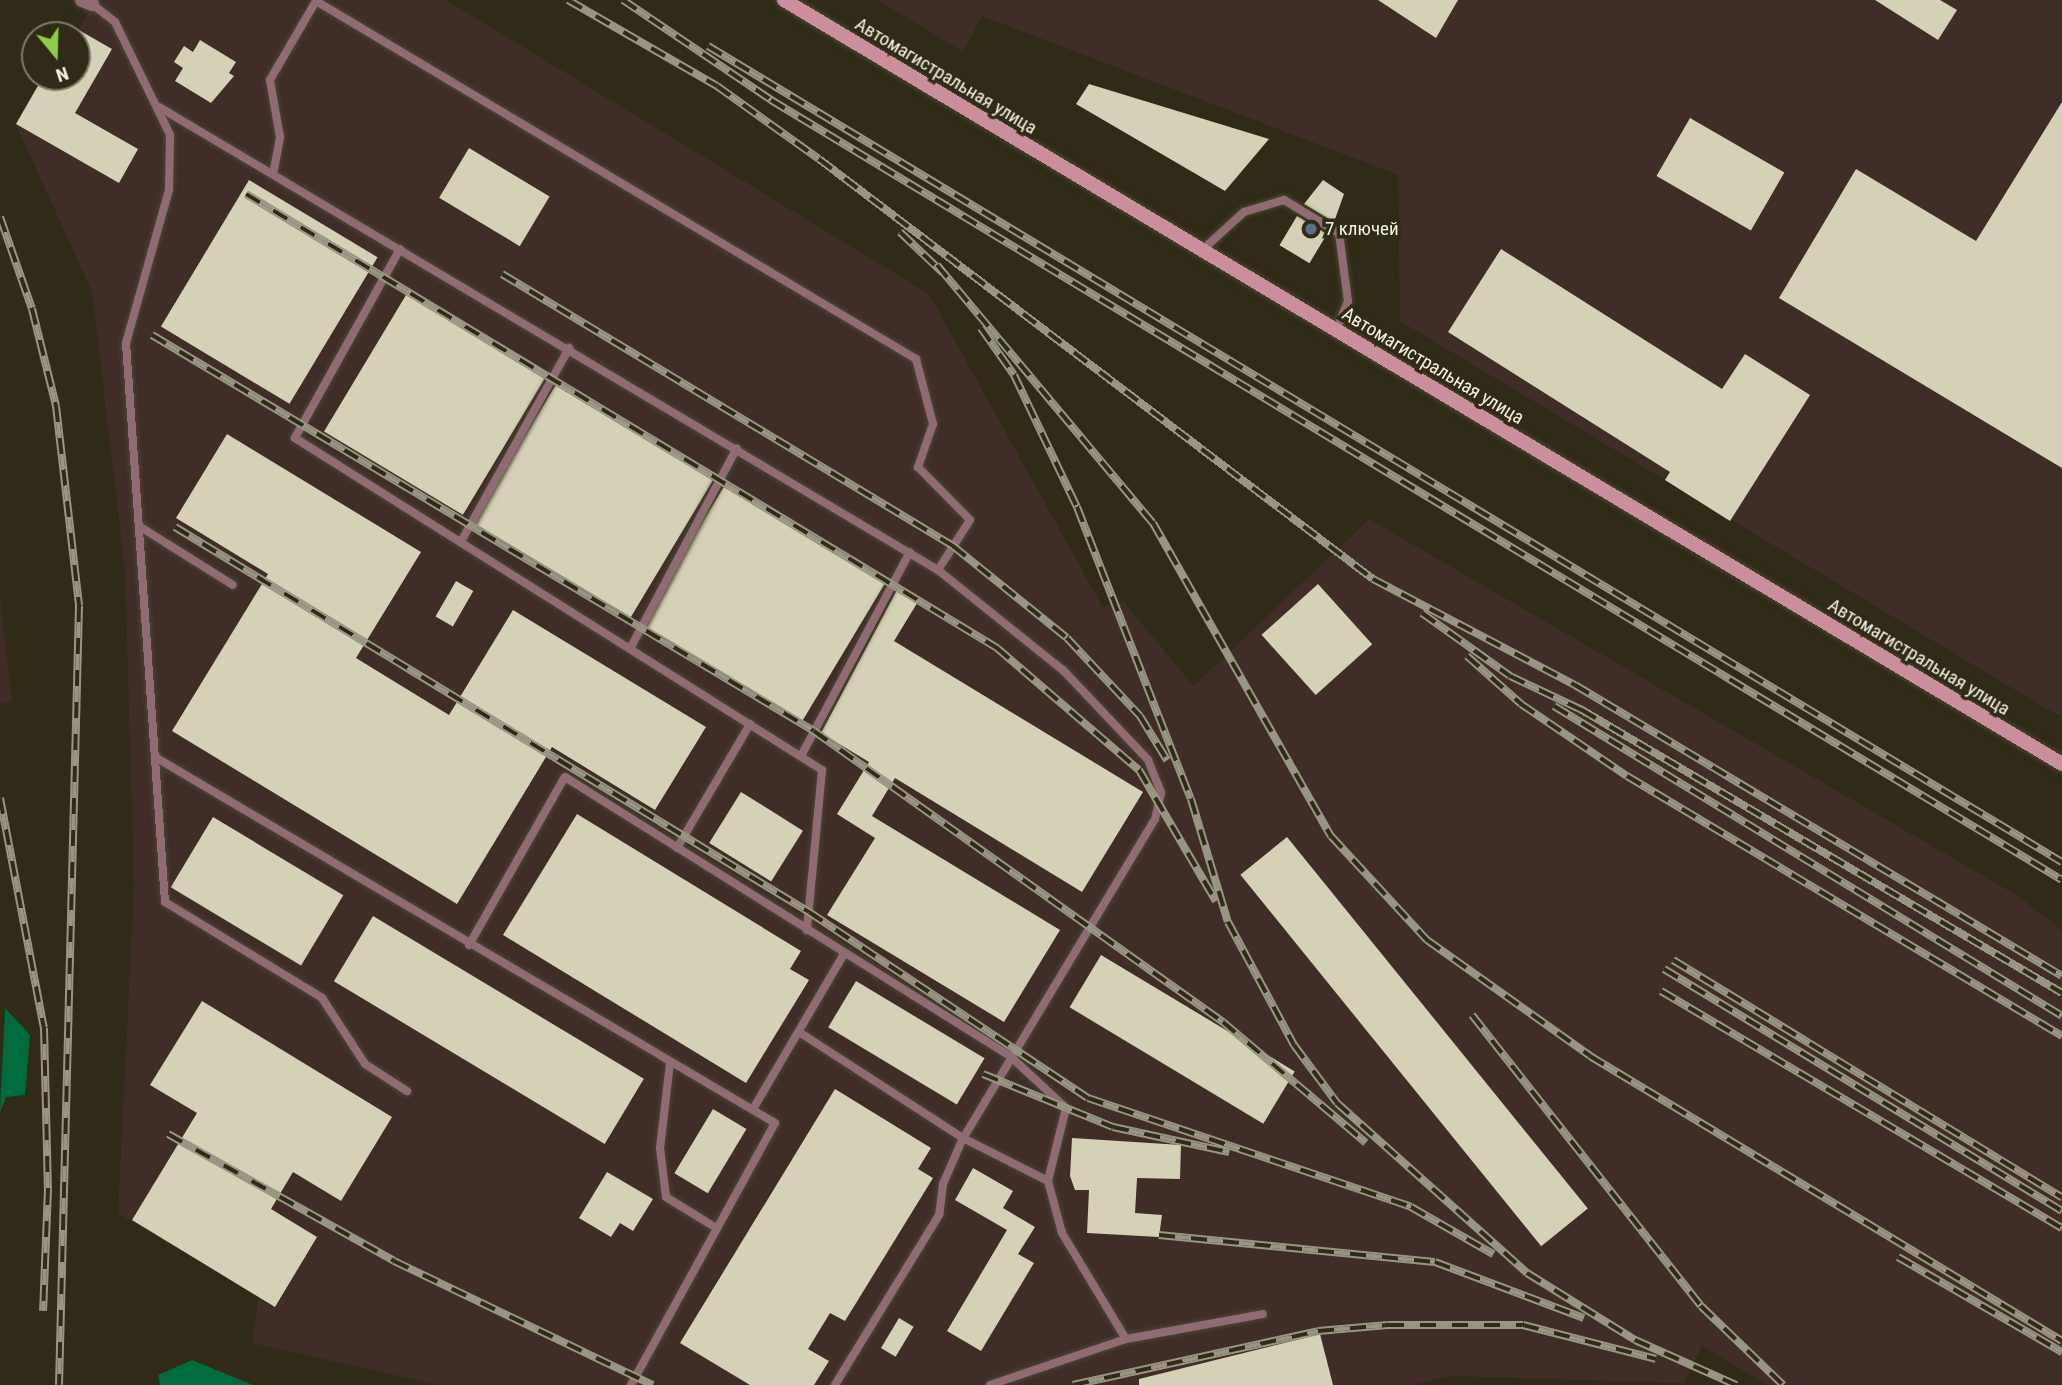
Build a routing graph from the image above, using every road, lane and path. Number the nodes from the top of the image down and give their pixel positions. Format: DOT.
graph roads {
  1 [pos="784,0"];
  2 [pos="315,1"];
  3 [pos="87,2"];
  4 [pos="159,107"];
  5 [pos="273,174"];
  6 [pos="400,249"];
  7 [pos="1200,253"];
  8 [pos="1336,331"];
  9 [pos="569,348"];
  10 [pos="737,448"];
  11 [pos="142,528"];
  12 [pos="463,538"];
  13 [pos="910,552"];
  14 [pos="938,570"];
  15 [pos="233,585"];
  16 [pos="631,647"];
  17 [pos="750,724"];
  18 [pos="801,756"];
  19 [pos="155,757"];
  20 [pos="2062,764"];
  21 [pos="677,849"];
  22 [pos="807,930"];
  23 [pos="469,945"];
  24 [pos="844,954"];
  25 [pos="799,1031"];
  26 [pos="1010,1056"];
  27 [pos="670,1063"];
  28 [pos="407,1091"];
  29 [pos="753,1109"];
  30 [pos="963,1138"];
  31 [pos="1048,1181"];
  32 [pos="713,1226"];
  33 [pos="1263,1314"];
  34 [pos="1126,1339"];
  35 [pos="631,1385"];
  36 [pos="835,1385"];
  37 [pos="990,1385"];
  1 -- 7 [label="main road, Автомагистральная улица"];
  2 -- 5 [label="lane"];
  2 -- 14 [label="lane"];
  3 -- 4 [label="lane"];
  4 -- 5 [label="lane"];
  4 -- 11 [label="lane"];
  5 -- 6 [label="lane"];
  6 -- 9 [label="lane"];
  6 -- 12 [label="lane"];
  7 -- 8 [label="main road, Автомагистральная улица"];
  7 -- 8 [label="lane"];
  8 -- 20 [label="main road, Автомагистральная улица"];
  9 -- 10 [label="lane"];
  9 -- 12 [label="lane"];
  10 -- 13 [label="lane"];
  10 -- 16 [label="lane"];
  11 -- 15 [label="lane"];
  11 -- 19 [label="lane"];
  12 -- 16 [label="lane"];
  13 -- 14 [label="lane"];
  13 -- 18 [label="lane"];
  14 -- 26 [label="lane"];
  16 -- 17 [label="lane"];
  17 -- 18 [label="lane"];
  17 -- 21 [label="lane"];
  18 -- 22 [label="lane"];
  19 -- 23 [label="lane"];
  19 -- 28 [label="lane"];
  21 -- 22 [label="lane"];
  21 -- 23 [label="lane"];
  22 -- 24 [label="lane"];
  23 -- 27 [label="lane"];
  24 -- 25 [label="lane"];
  24 -- 26 [label="lane"];
  25 -- 29 [label="lane"];
  25 -- 30 [label="lane"];
  26 -- 30 [label="lane"];
  26 -- 31 [label="lane"];
  27 -- 29 [label="lane"];
  27 -- 32 [label="lane"];
  29 -- 32 [label="lane"];
  30 -- 31 [label="lane"];
  30 -- 36 [label="lane"];
  31 -- 34 [label="lane"];
  32 -- 35 [label="lane"];
  33 -- 34 [label="lane"];
  34 -- 37 [label="lane"];
}
